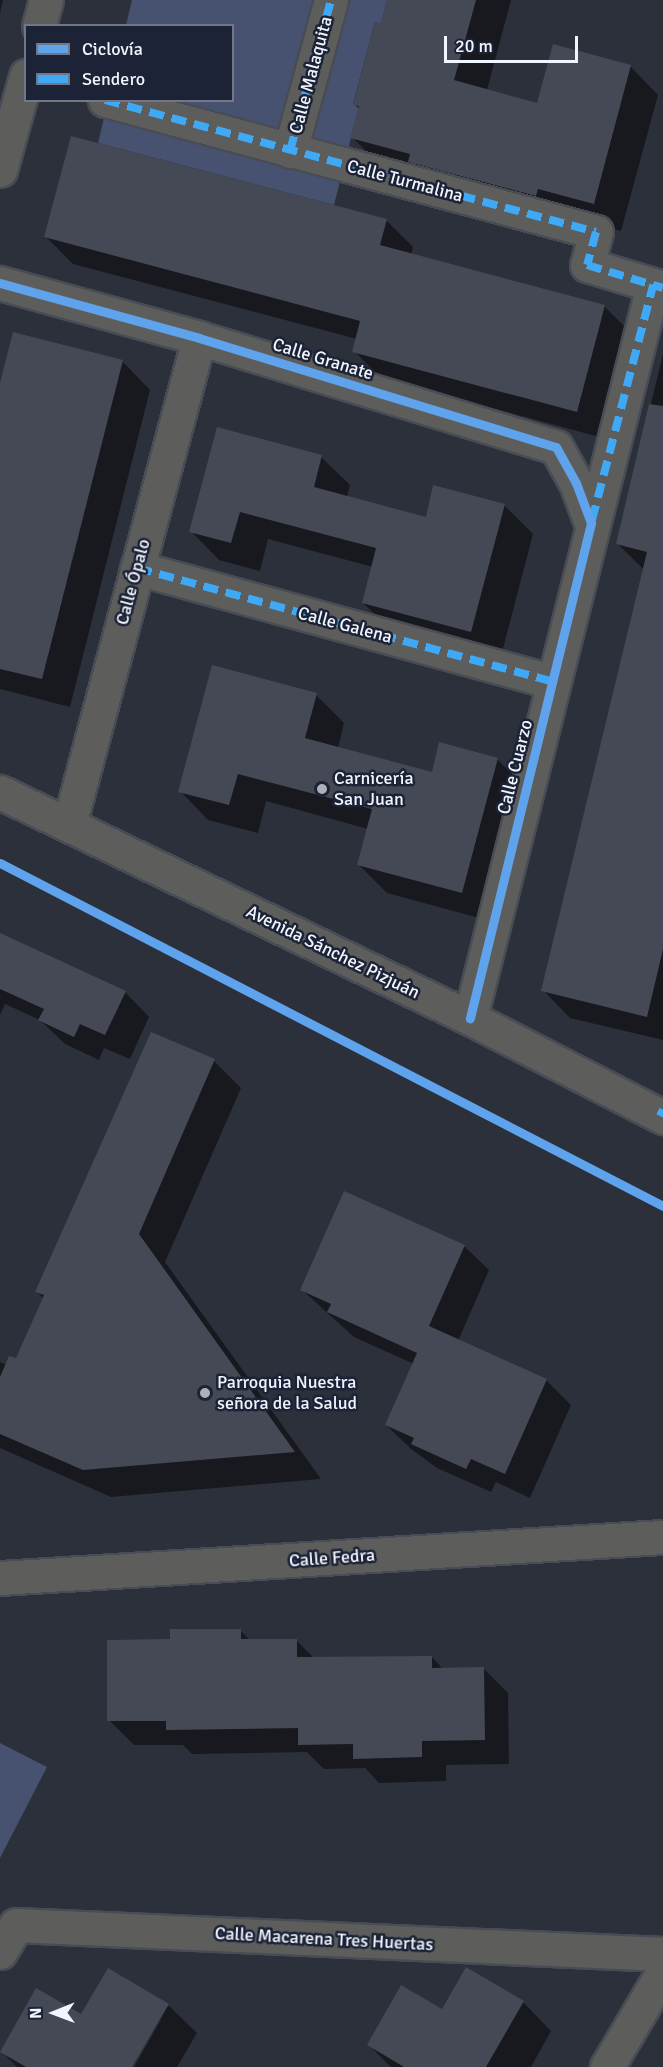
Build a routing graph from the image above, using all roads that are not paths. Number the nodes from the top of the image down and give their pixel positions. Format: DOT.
graph roads {
  1 [pos="46,0"];
  2 [pos="331,0"];
  3 [pos="40,24"];
  4 [pos="24,82"];
  5 [pos="112,102"];
  6 [pos="290,151"];
  7 [pos="0,170"];
  8 [pos="0,283"];
  9 [pos="658,287"];
  10 [pos="199,338"];
  11 [pos="591,523"];
  12 [pos="137,568"];
  13 [pos="553,682"];
  14 [pos="0,792"];
  15 [pos="69,825"];
  16 [pos="470,1018"];
  17 [pos="662,1114"];
  18 [pos="663,1537"];
  19 [pos="0,1578"];
  20 [pos="0,1952"];
  21 [pos="663,1954"];
  22 [pos="663,1972"];
  23 [pos="608,2067"];
  1 -- 3 [label="street"];
  2 -- 6 [label="street, Calle Malaquita"];
  4 -- 7 [label="street"];
  5 -- 6 [label="street, Calle Turmalina"];
  6 -- 9 [label="street, Calle Turmalina"];
  8 -- 10 [label="street, Calle Granate"];
  9 -- 11 [label="street, Calle Cuarzo"];
  10 -- 11 [label="street, Calle Granate"];
  10 -- 12 [label="street, Calle Ópalo"];
  11 -- 13 [label="street, Calle Cuarzo"];
  12 -- 13 [label="street, Calle Galena"];
  12 -- 15 [label="street, Calle Ópalo"];
  13 -- 16 [label="street, Calle Cuarzo"];
  14 -- 15 [label="street, Avenida Sánchez Pizjuán"];
  15 -- 16 [label="street, Avenida Sánchez Pizjuán"];
  16 -- 17 [label="street, Avenida Sánchez Pizjuán"];
  18 -- 19 [label="street, Calle Fedra"];
  20 -- 21 [label="street, Calle Macarena Tres Huertas"];
  22 -- 23 [label="street"];
}
